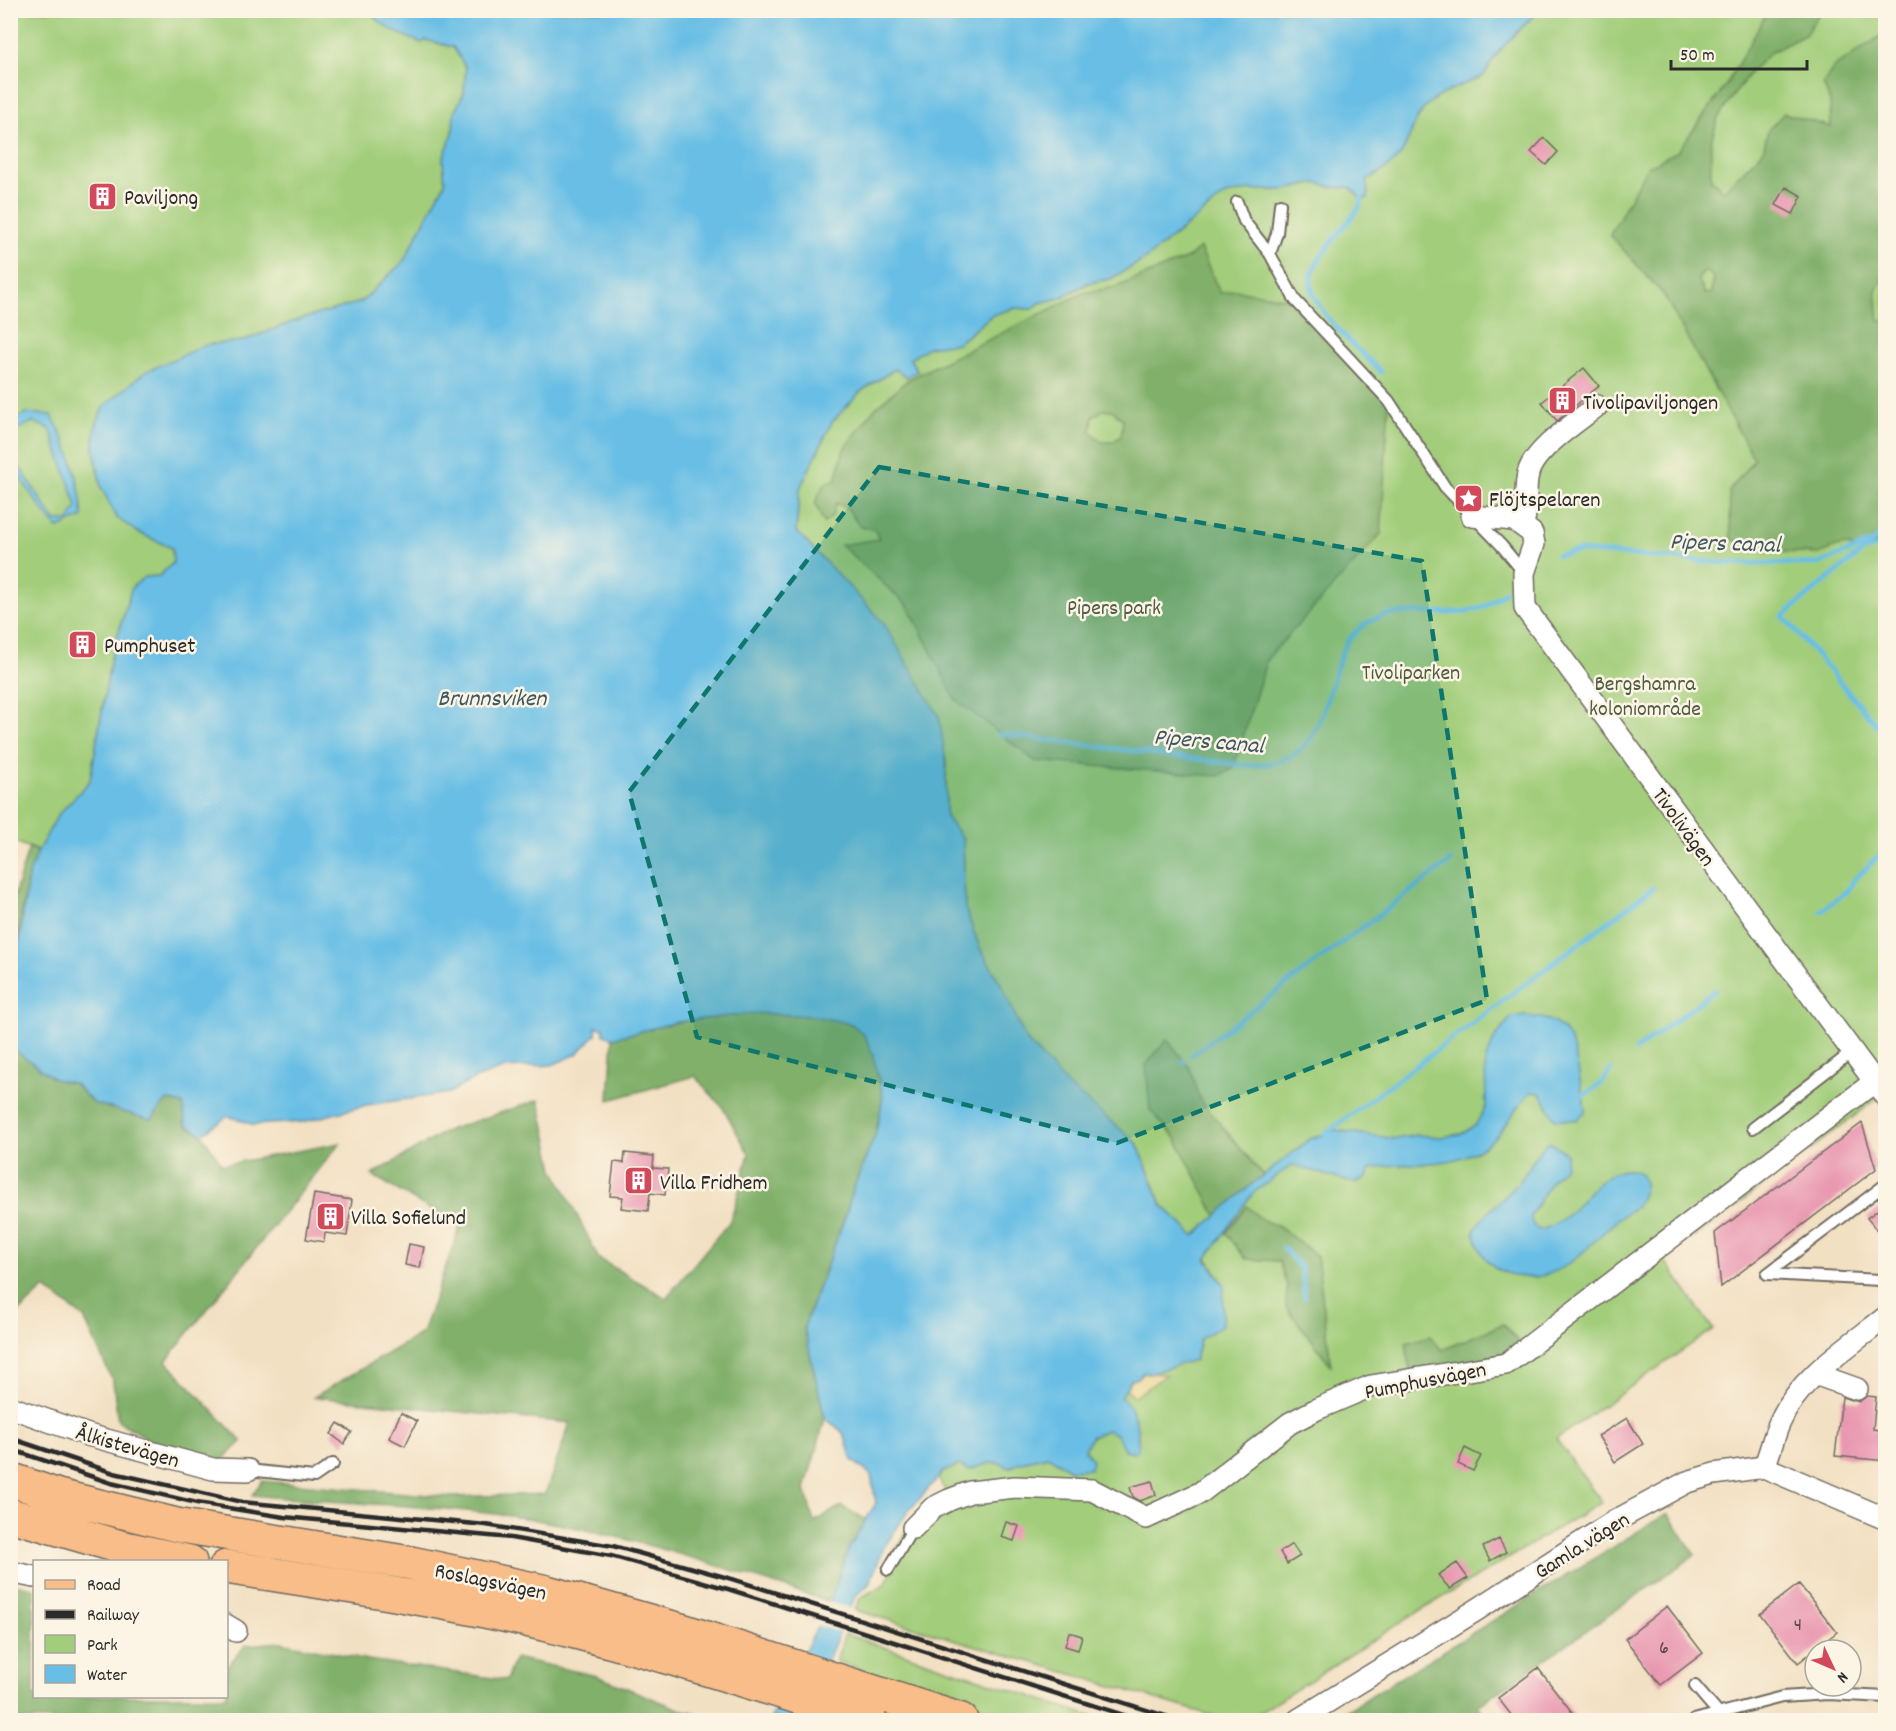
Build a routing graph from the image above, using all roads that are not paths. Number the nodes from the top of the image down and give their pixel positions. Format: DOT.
graph roads {
  1 [pos="1237,202"];
  2 [pos="1280,204"];
  3 [pos="1270,254"];
  4 [pos="1596,406"];
  5 [pos="1472,516"];
  6 [pos="1525,518"];
  7 [pos="1524,573"];
  8 [pos="1852,1052"];
  9 [pos="1880,1090"];
  10 [pos="1753,1128"];
  11 [pos="1886,1184"];
  12 [pos="1886,1287"];
  13 [pos="1885,1318"];
  14 [pos="1815,1374"];
  15 [pos="1857,1389"];
  16 [pos="10,1407"];
  17 [pos="333,1464"];
  18 [pos="1764,1467"];
  19 [pos="248,1470"];
  20 [pos="10,1479"];
  21 [pos="15,1518"];
  22 [pos="1886,1519"];
  23 [pos="913,1528"];
  24 [pos="181,1560"];
  25 [pos="228,1567"];
  26 [pos="888,1570"];
  27 [pos="10,1572"];
  28 [pos="33,1577"];
  29 [pos="755,1680"];
  30 [pos="1695,1686"];
  31 [pos="1886,1697"];
  32 [pos="859,1707"];
  33 [pos="1718,1713"];
  34 [pos="794,1720"];
  35 [pos="961,1720"];
  36 [pos="1298,1720"];
  37 [pos="1694,1720"];
  1 -- 3 [label="lane"];
  2 -- 3 [label="lane"];
  3 -- 5 [label="lane"];
  4 -- 6 [label="street"];
  5 -- 6 [label="street"];
  5 -- 7 [label="lane"];
  6 -- 7 [label="street, Tivolivägen"];
  7 -- 8 [label="street, Tivolivägen"];
  8 -- 9 [label="street, Tivolivägen"];
  8 -- 10 [label="lane"];
  9 -- 23 [label="street, Pumphusvägen"];
  11 -- 12 [label="lane"];
  13 -- 14 [label="street"];
  14 -- 15 [label="street"];
  14 -- 18 [label="street"];
  16 -- 19 [label="street, Ålkistevägen"];
  17 -- 19 [label="lane"];
  18 -- 22 [label="street"];
  18 -- 36 [label="street, Gamla vägen"];
  20 -- 29 [label="main road, Roslagsvägen"];
  21 -- 24 [label="main road"];
  23 -- 26 [label="lane, Pumphusvägen"];
  25 -- 29 [label="main road, Roslagsvägen"];
  27 -- 28 [label="street"];
  29 -- 32 [label="main road, Roslagsvägen"];
  29 -- 34 [label="main road"];
  30 -- 33 [label="lane"];
  31 -- 33 [label="lane"];
  32 -- 35 [label="main road, Roslagsvägen"];
  33 -- 37 [label="lane"];
}
